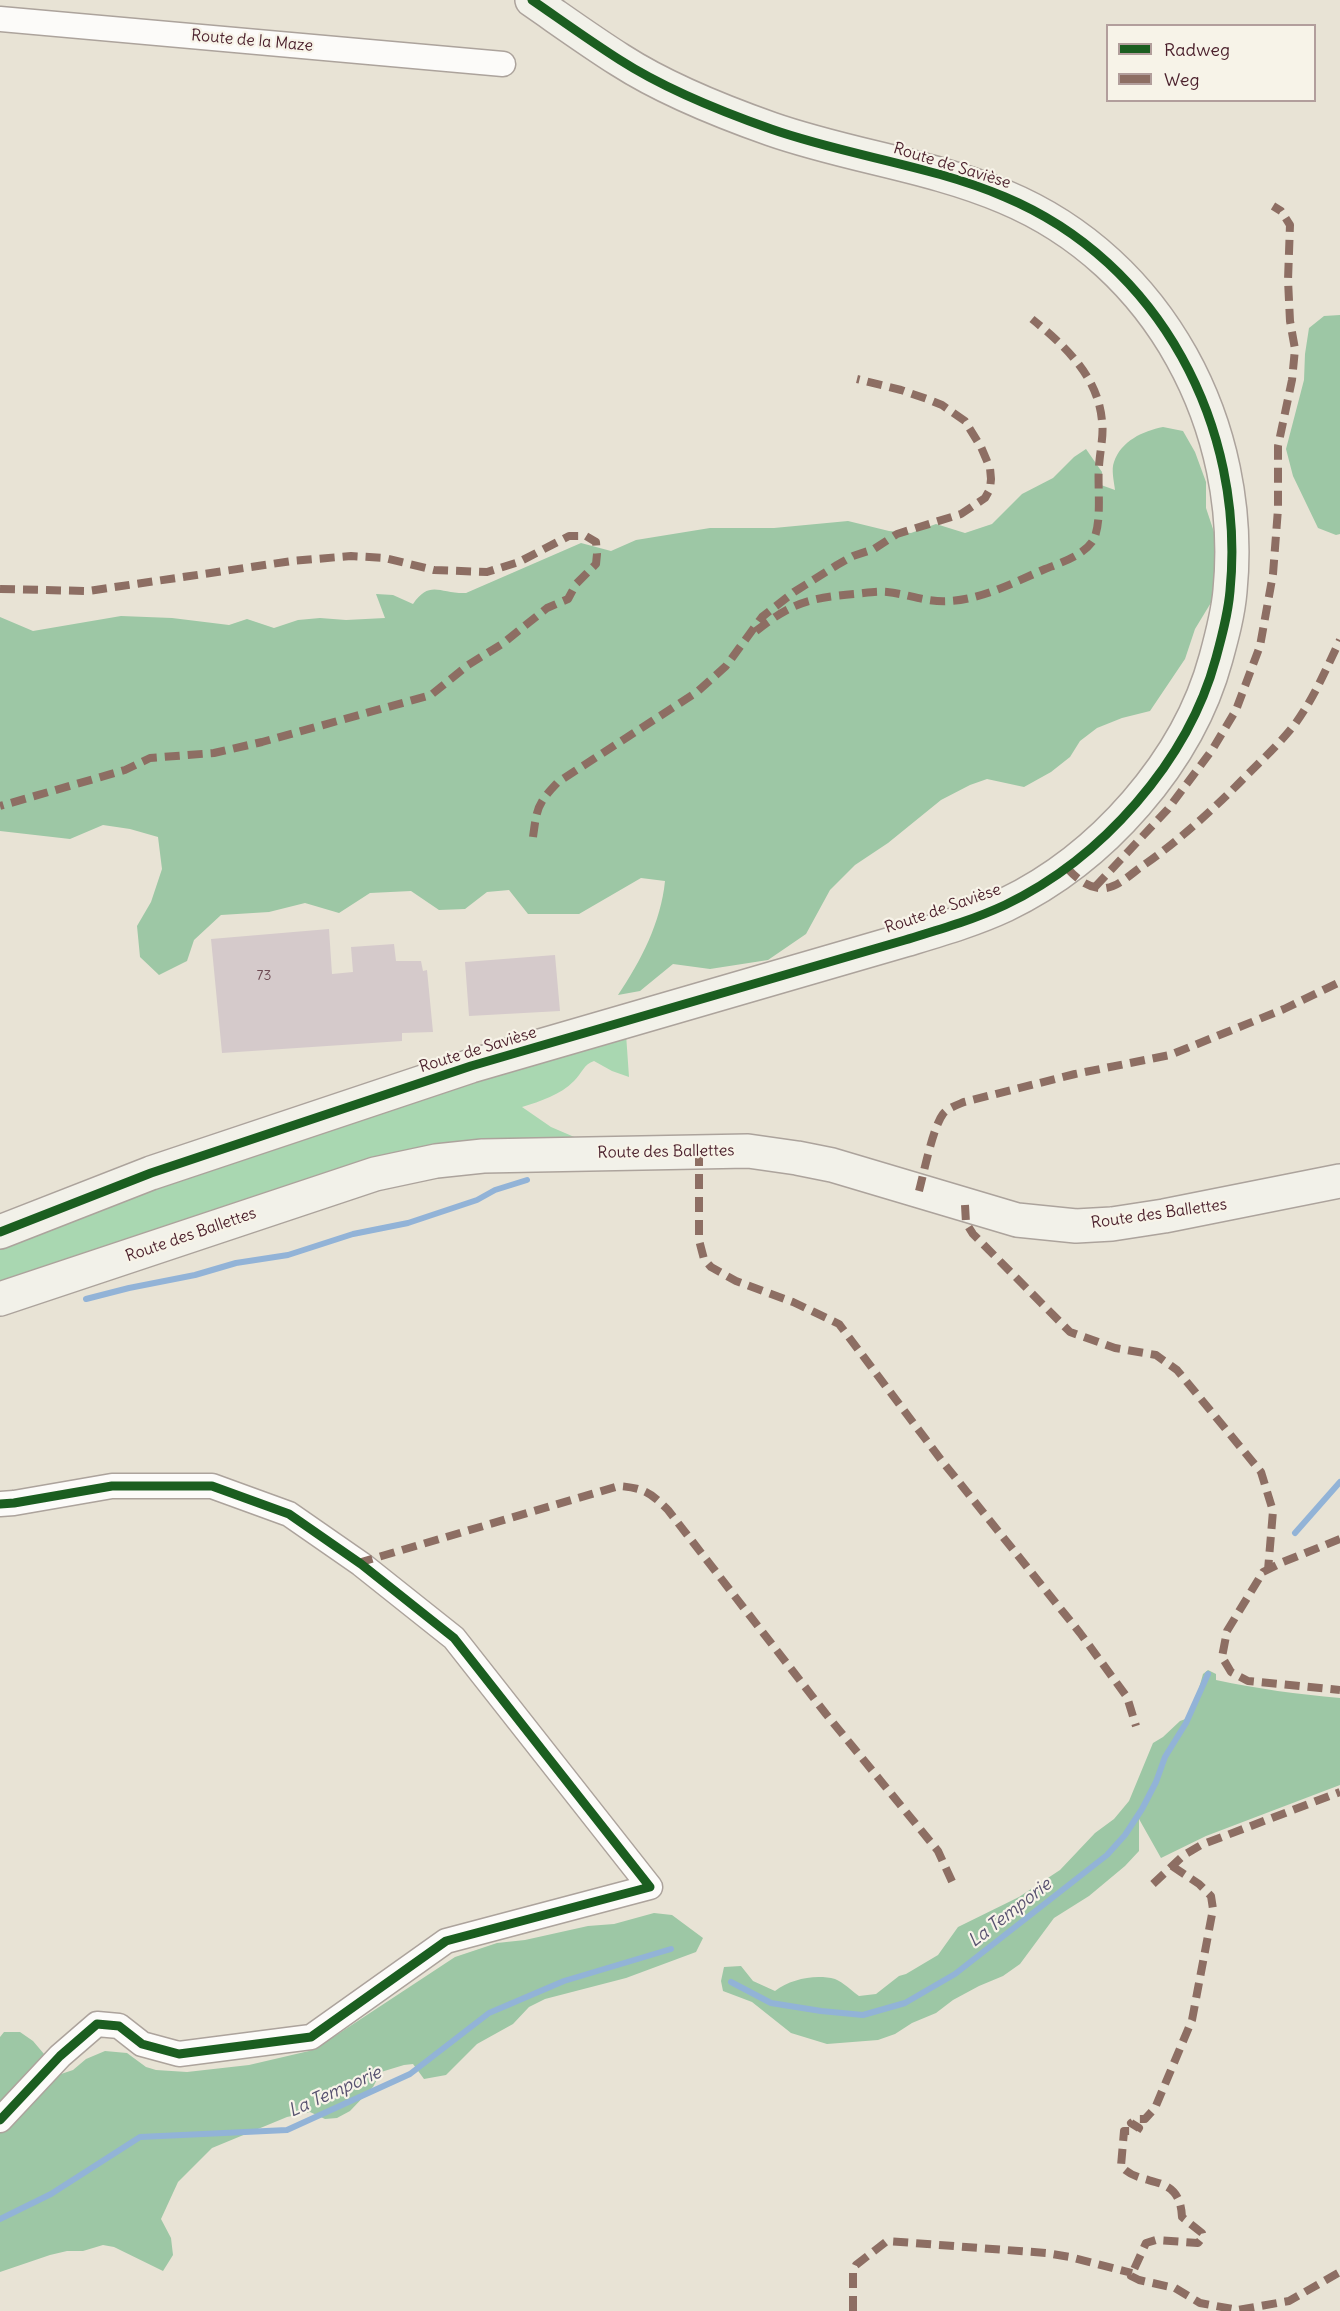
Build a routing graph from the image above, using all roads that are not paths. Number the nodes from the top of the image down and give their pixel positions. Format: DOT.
graph roads {
  1 [pos="532,0"];
  2 [pos="0,19"];
  3 [pos="503,64"];
  4 [pos="1340,1181"];
  5 [pos="0,1232"];
  6 [pos="0,1299"];
  7 [pos="0,1504"];
  8 [pos="0,2120"];
  1 -- 5 [label="street, Route de Savièse"];
  2 -- 3 [label="street, Route de la Maze"];
  4 -- 6 [label="street, Route des Ballettes"];
  7 -- 8 [label="street"];
}
